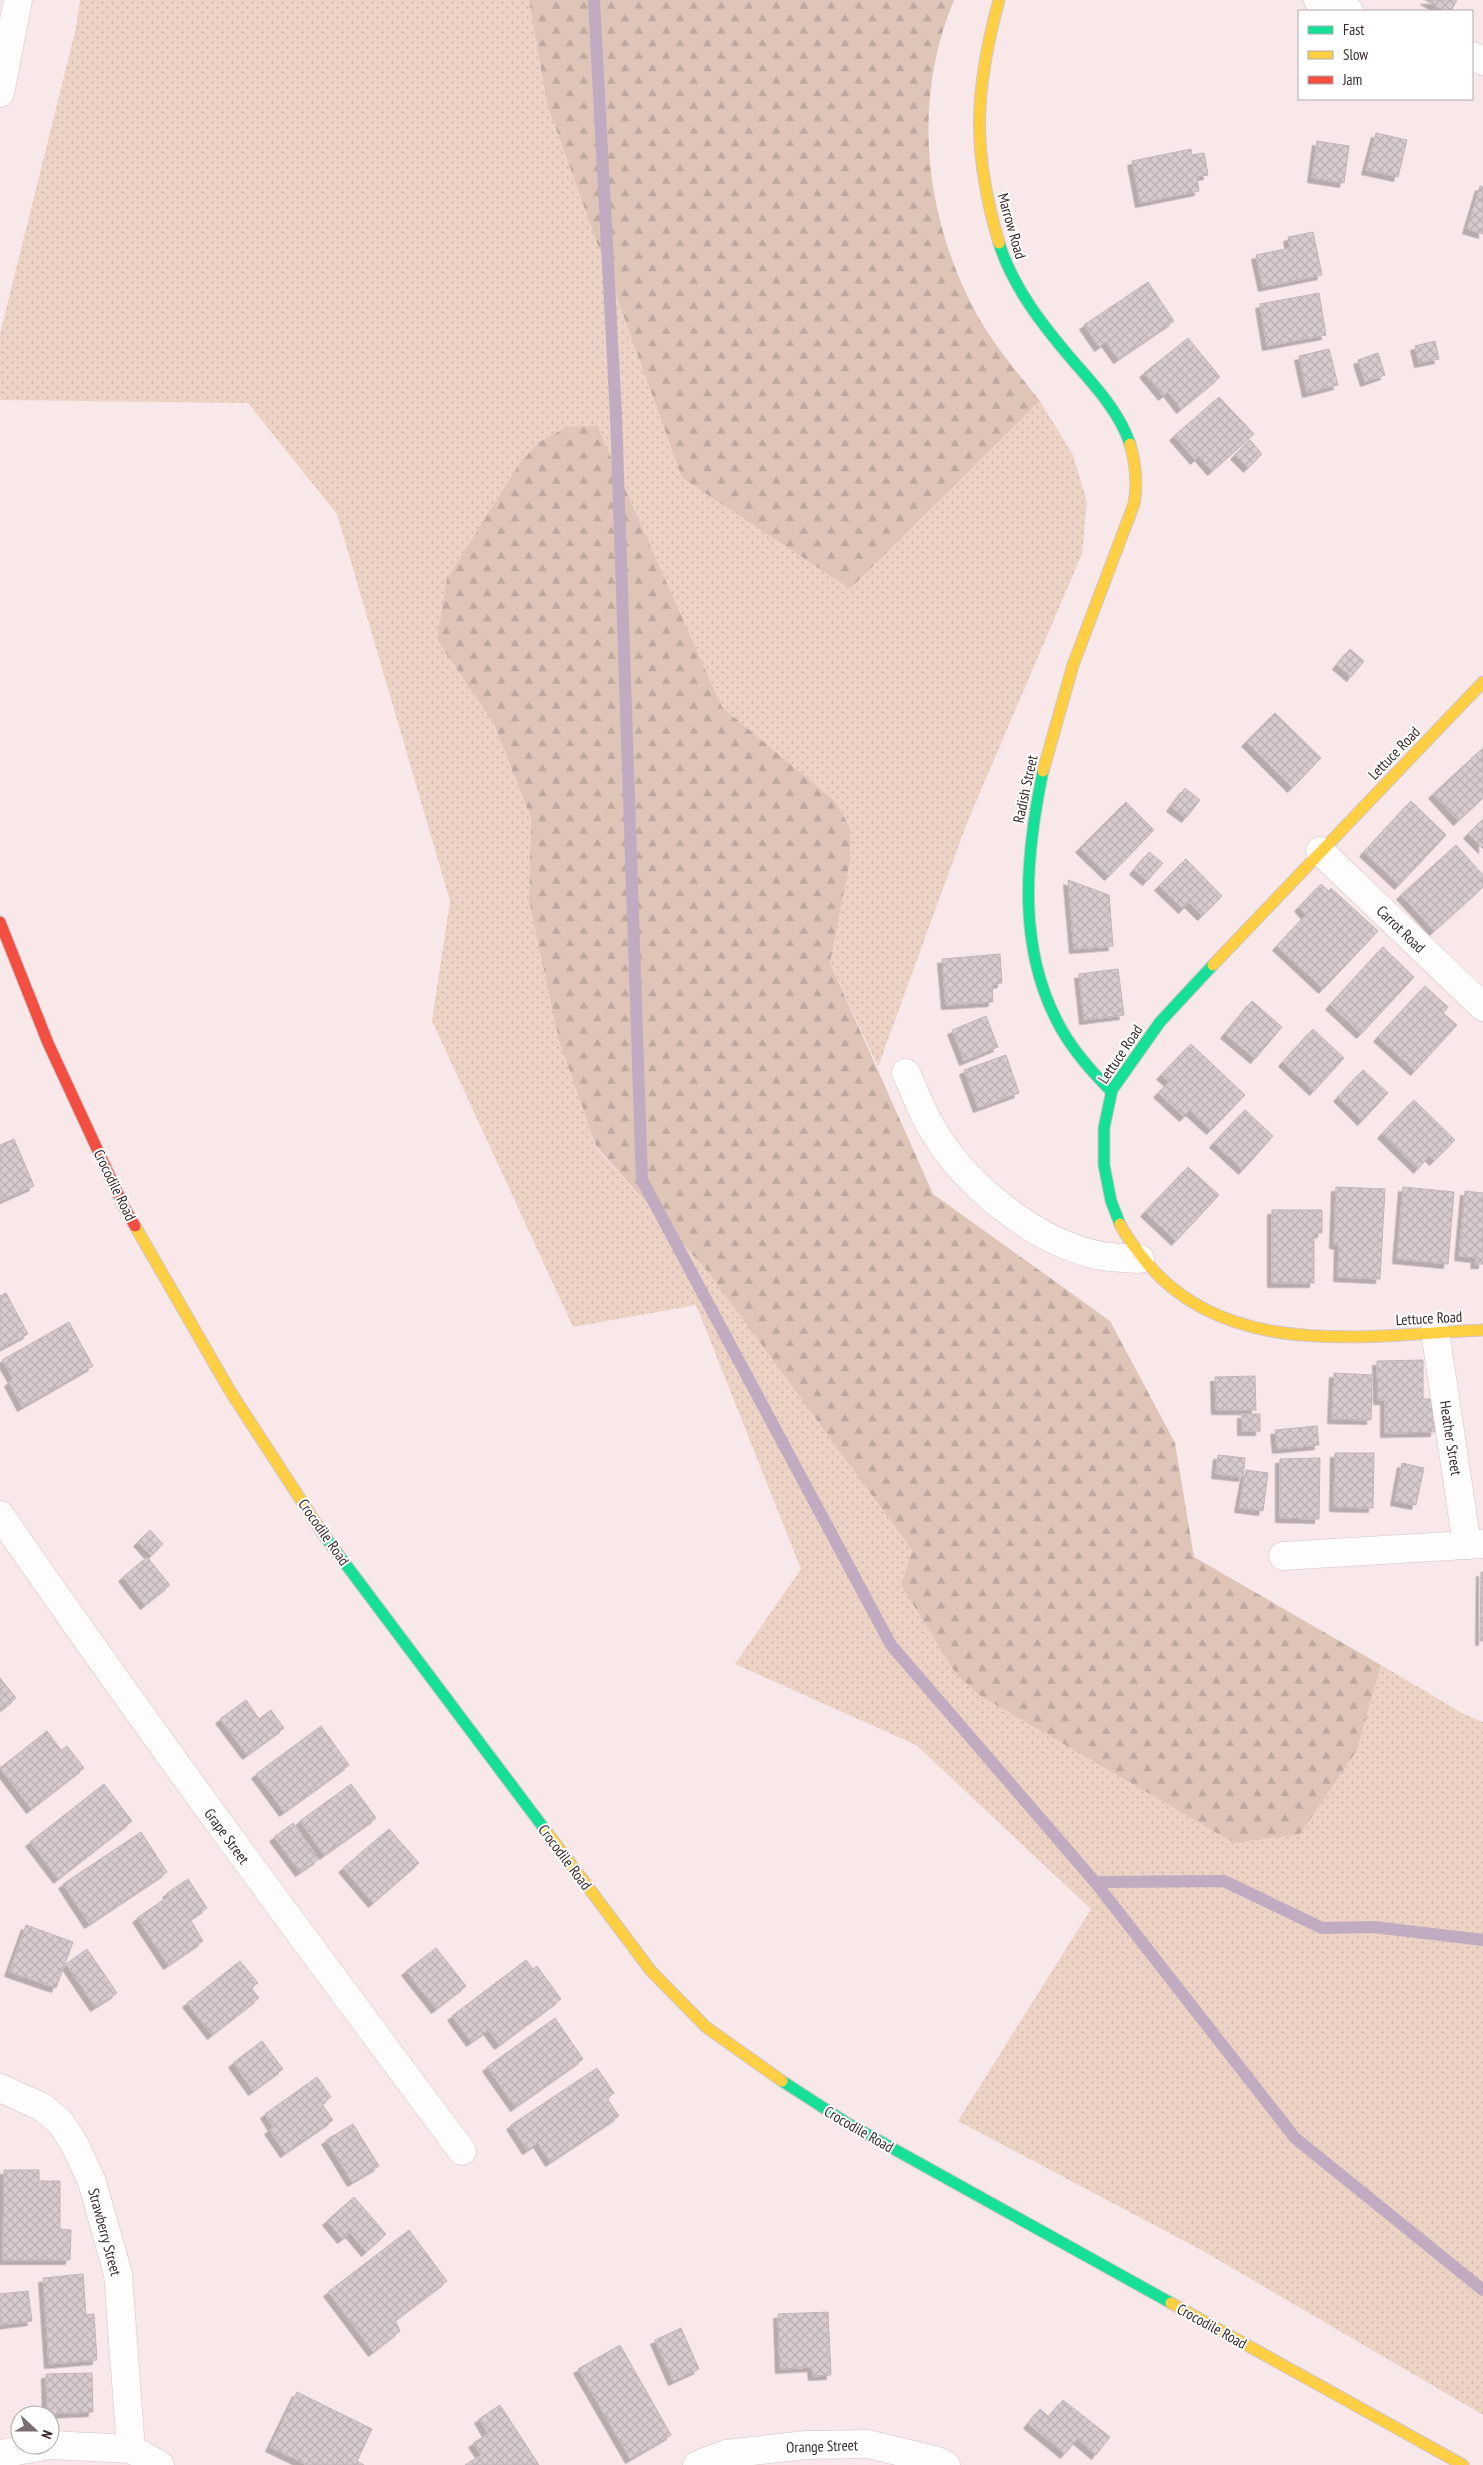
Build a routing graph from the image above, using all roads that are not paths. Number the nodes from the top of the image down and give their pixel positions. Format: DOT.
graph roads {
  1 [pos="18,0"];
  2 [pos="999,0"];
  3 [pos="1318,0"];
  4 [pos="1346,10"];
  5 [pos="0,93"];
  6 [pos="1137,484"];
  7 [pos="1482,686"];
  8 [pos="1320,851"];
  9 [pos="0,922"];
  10 [pos="1483,1006"];
  11 [pos="906,1073"];
  12 [pos="1111,1091"];
  13 [pos="1140,1259"];
  14 [pos="1483,1330"];
  15 [pos="1435,1331"];
  16 [pos="0,1515"];
  17 [pos="1475,1544"];
  18 [pos="1283,1556"];
  19 [pos="0,2088"];
  20 [pos="462,2151"];
  21 [pos="60,2446"];
  22 [pos="131,2450"];
  23 [pos="160,2465"];
  24 [pos="697,2465"];
  25 [pos="946,2465"];
  26 [pos="1464,2465"];
  1 -- 5 [label="street"];
  2 -- 6 [label="street, Marrow Road"];
  3 -- 4 [label="street"];
  6 -- 12 [label="street, Radish Street"];
  7 -- 8 [label="street, Lettuce Road"];
  8 -- 10 [label="street, Carrot Road"];
  8 -- 12 [label="street, Lettuce Road"];
  9 -- 26 [label="street, Crocodile Road"];
  11 -- 13 [label="street"];
  12 -- 13 [label="street, Lettuce Road"];
  13 -- 15 [label="street, Lettuce Road"];
  14 -- 15 [label="street, Lettuce Road"];
  15 -- 17 [label="street, Heather Street"];
  16 -- 20 [label="street, Grape Street"];
  17 -- 18 [label="street, Heather Street"];
  19 -- 22 [label="street, Strawberry Street"];
  21 -- 22 [label="street"];
  22 -- 23 [label="street"];
  24 -- 25 [label="street, Orange Street"];
}
